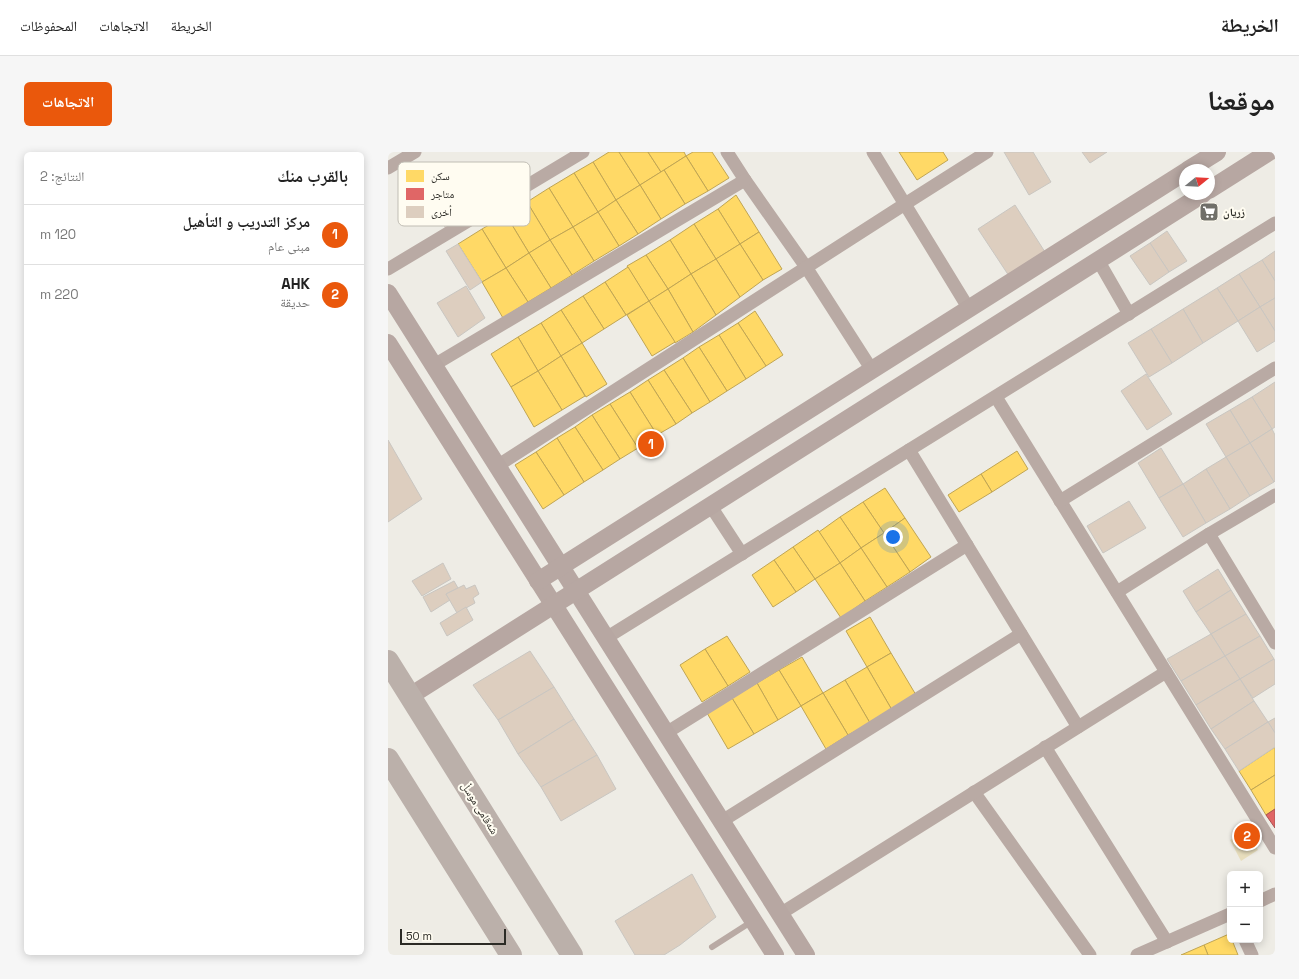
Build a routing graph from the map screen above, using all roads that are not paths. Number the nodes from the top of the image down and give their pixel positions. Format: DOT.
graph roads {
  1 [pos="415,152"];
  2 [pos="583,152"];
  3 [pos="727,152"];
  4 [pos="873,152"];
  5 [pos="987,152"];
  6 [pos="1217,152"];
  7 [pos="1269,152"];
  8 [pos="398,162"];
  9 [pos="398,162"];
  10 [pos="1198,164"];
  11 [pos="388,168"];
  12 [pos="1179,176"];
  13 [pos="745,180"];
  14 [pos="530,184"];
  15 [pos="1215,186"];
  16 [pos="1193,200"];
  17 [pos="905,204"];
  18 [pos="1275,223"];
  19 [pos="460,226"];
  20 [pos="1057,253"];
  21 [pos="1098,260"];
  22 [pos="806,267"];
  23 [pos="388,269"];
  24 [pos="1072,277"];
  25 [pos="388,293"];
  26 [pos="969,309"];
  27 [pos="1129,314"];
  28 [pos="388,343"];
  29 [pos="434,366"];
  30 [pos="1275,369"];
  31 [pos="872,370"];
  32 [pos="996,397"];
  33 [pos="909,450"];
  34 [pos="497,466"];
  35 [pos="1275,495"];
  36 [pos="1060,502"];
  37 [pos="710,505"];
  38 [pos="1209,534"];
  39 [pos="967,545"];
  40 [pos="742,554"];
  41 [pos="561,567"];
  42 [pos="538,581"];
  43 [pos="576,590"];
  44 [pos="1117,592"];
  45 [pos="554,605"];
  46 [pos="1021,634"];
  47 [pos="606,638"];
  48 [pos="1275,643"];
  49 [pos="388,661"];
  50 [pos="1166,672"];
  51 [pos="410,696"];
  52 [pos="1078,727"];
  53 [pos="666,733"];
  54 [pos="1045,747"];
  55 [pos="388,759"];
  56 [pos="974,792"];
  57 [pos="722,821"];
  58 [pos="1275,848"];
  59 [pos="748,862"];
  60 [pos="726,877"];
  61 [pos="1275,894"];
  62 [pos="1263,900"];
  63 [pos="780,914"];
  64 [pos="1227,915"];
  65 [pos="753,920"];
  66 [pos="1167,942"];
  67 [pos="1246,943"];
  68 [pos="712,947"];
  69 [pos="510,955"];
  70 [pos="572,955"];
  71 [pos="775,955"];
  72 [pos="806,955"];
  73 [pos="1090,955"];
  74 [pos="1137,955"];
  75 [pos="1252,955"];
  1 -- 8 [label="street"];
  2 -- 14 [label="street"];
  3 -- 13 [label="street"];
  4 -- 17 [label="street"];
  5 -- 17 [label="street"];
  6 -- 10 [label="street"];
  7 -- 15 [label="street"];
  9 -- 11 [label="street"];
  12 -- 20 [label="street"];
  13 -- 22 [label="street"];
  13 -- 29 [label="street"];
  16 -- 21 [label="street"];
  17 -- 22 [label="street"];
  17 -- 26 [label="street"];
  18 -- 27 [label="street"];
  19 -- 23 [label="street"];
  20 -- 24 [label="street"];
  20 -- 26 [label="street"];
  21 -- 24 [label="street"];
  21 -- 27 [label="street"];
  22 -- 31 [label="street"];
  22 -- 34 [label="street"];
  24 -- 37 [label="street"];
  25 -- 29 [label="street"];
  26 -- 31 [label="street"];
  27 -- 32 [label="street"];
  28 -- 42 [label="street"];
  29 -- 34 [label="street"];
  30 -- 36 [label="street"];
  31 -- 41 [label="street"];
  32 -- 33 [label="street"];
  32 -- 36 [label="street"];
  33 -- 39 [label="street"];
  33 -- 40 [label="street"];
  34 -- 41 [label="street"];
  35 -- 38 [label="street"];
  36 -- 44 [label="street"];
  37 -- 40 [label="street"];
  37 -- 43 [label="street"];
  38 -- 44 [label="street"];
  38 -- 48 [label="street"];
  39 -- 46 [label="street"];
  39 -- 53 [label="street"];
  40 -- 47 [label="street"];
  41 -- 42 [label="street"];
  41 -- 43 [label="street"];
  42 -- 45 [label="street"];
  43 -- 45 [label="street"];
  43 -- 47 [label="street"];
  44 -- 50 [label="street"];
  45 -- 51 [label="street"];
  45 -- 60 [label="street"];
  46 -- 52 [label="street"];
  46 -- 57 [label="street"];
  47 -- 53 [label="street"];
  49 -- 51 [label="highway, شەقامی موسڵ"];
  50 -- 52 [label="street"];
  50 -- 58 [label="street"];
  51 -- 70 [label="highway, شەقامی موسڵ"];
  52 -- 54 [label="street"];
  53 -- 57 [label="street"];
  54 -- 56 [label="street"];
  54 -- 66 [label="street"];
  55 -- 69 [label="highway"];
  56 -- 63 [label="street"];
  56 -- 73 [label="street"];
  57 -- 59 [label="street"];
  59 -- 60 [label="street"];
  59 -- 63 [label="street"];
  60 -- 65 [label="street"];
  61 -- 62 [label="street"];
  63 -- 72 [label="street"];
  64 -- 66 [label="street"];
  65 -- 68 [label="lane"];
  65 -- 71 [label="street"];
  66 -- 74 [label="street"];
  67 -- 75 [label="street"];
}
